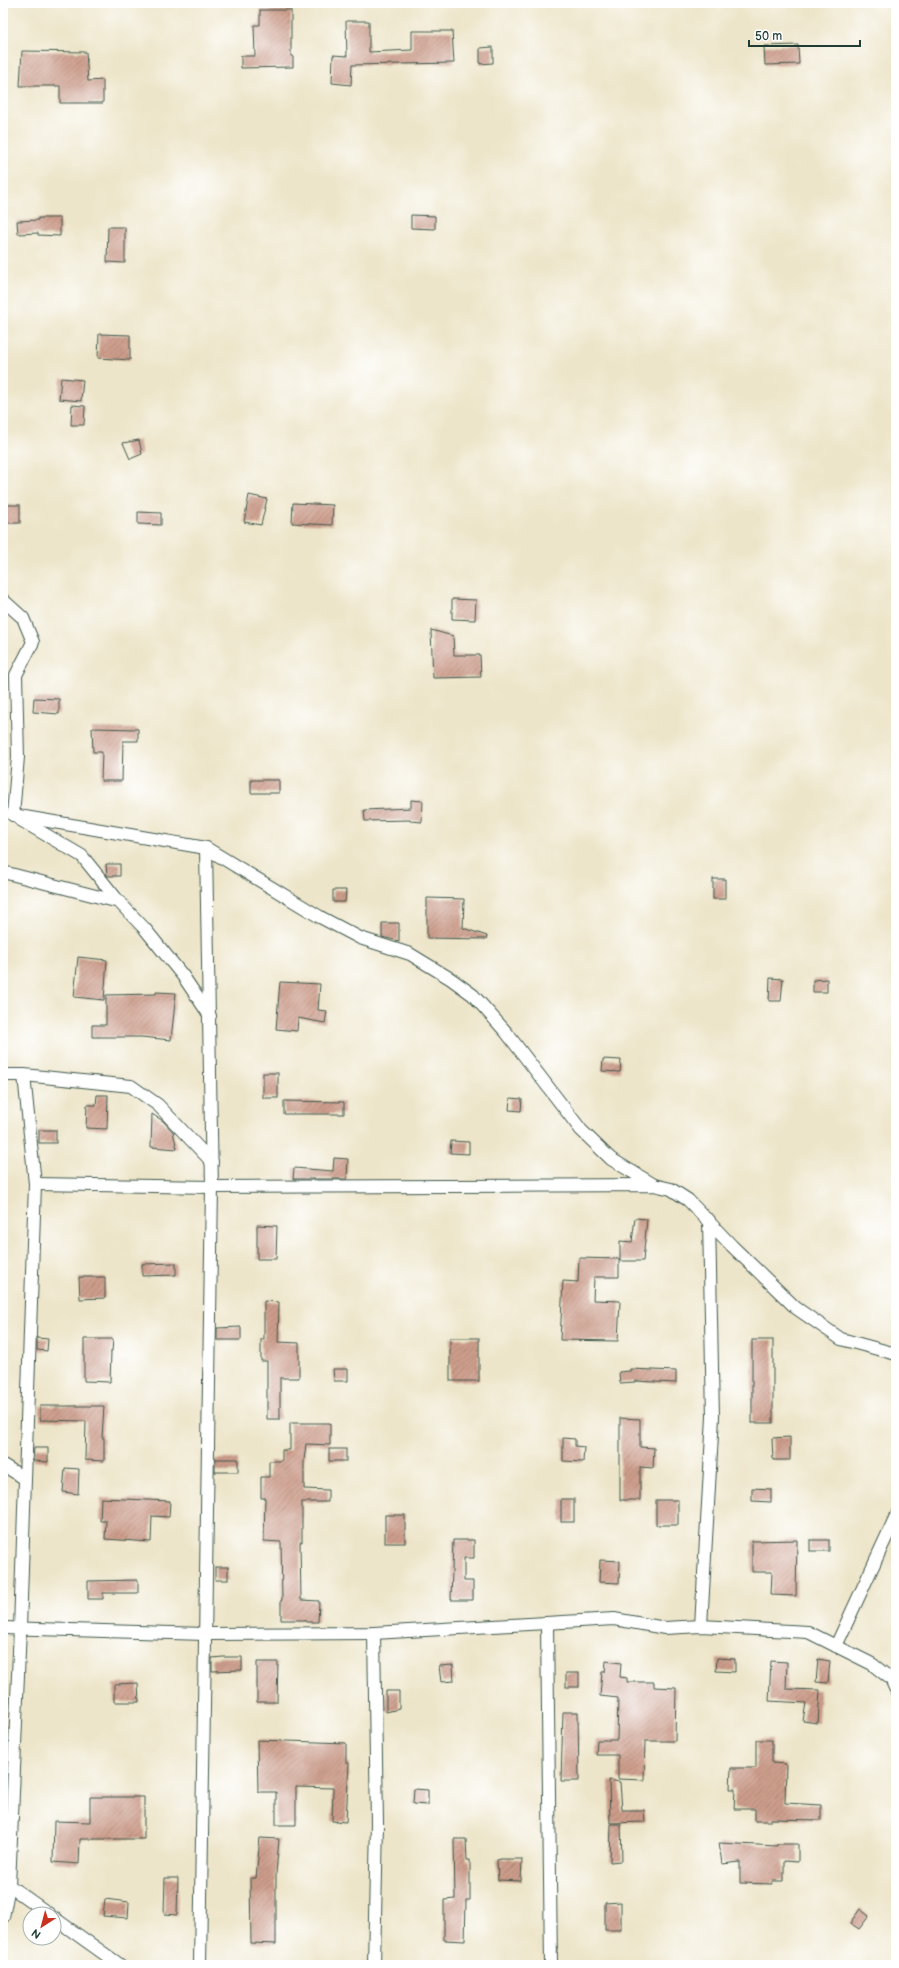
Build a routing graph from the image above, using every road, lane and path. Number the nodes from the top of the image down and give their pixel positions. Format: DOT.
graph roads {
  1 [pos="3,600"];
  2 [pos="13,815"];
  3 [pos="206,848"];
  4 [pos="3,872"];
  5 [pos="119,902"];
  6 [pos="210,1016"];
  7 [pos="3,1075"];
  8 [pos="24,1075"];
  9 [pos="212,1162"];
  10 [pos="35,1184"];
  11 [pos="654,1186"];
  12 [pos="212,1187"];
  13 [pos="709,1220"];
  14 [pos="896,1354"];
  15 [pos="3,1465"];
  16 [pos="24,1478"];
  17 [pos="896,1516"];
  18 [pos="547,1624"];
  19 [pos="701,1626"];
  20 [pos="3,1628"];
  21 [pos="20,1628"];
  22 [pos="374,1633"];
  23 [pos="205,1634"];
  24 [pos="836,1646"];
  25 [pos="896,1690"];
  26 [pos="6,1884"];
  27 [pos="38,1906"];
  28 [pos="3,1917"];
  29 [pos="62,1924"];
  30 [pos="120,1965"];
  31 [pos="200,1965"];
  32 [pos="374,1965"];
  33 [pos="551,1965"];
  1 -- 2 [label="street"];
  2 -- 3 [label="street"];
  2 -- 5 [label="street"];
  3 -- 6 [label="street"];
  3 -- 11 [label="street"];
  4 -- 5 [label="street"];
  5 -- 6 [label="street"];
  6 -- 9 [label="street"];
  7 -- 8 [label="street"];
  8 -- 9 [label="street"];
  8 -- 10 [label="street"];
  9 -- 12 [label="street"];
  10 -- 12 [label="street"];
  10 -- 16 [label="street"];
  11 -- 12 [label="street"];
  11 -- 13 [label="street"];
  12 -- 23 [label="street"];
  13 -- 14 [label="street"];
  13 -- 19 [label="street"];
  15 -- 16 [label="street"];
  16 -- 21 [label="street"];
  17 -- 24 [label="street"];
  18 -- 19 [label="street"];
  18 -- 22 [label="street"];
  18 -- 33 [label="street"];
  19 -- 24 [label="street"];
  20 -- 21 [label="street"];
  21 -- 23 [label="street"];
  21 -- 26 [label="street"];
  22 -- 23 [label="street"];
  22 -- 32 [label="street"];
  23 -- 31 [label="street"];
  24 -- 25 [label="street"];
  26 -- 27 [label="street"];
  26 -- 28 [label="street"];
  29 -- 30 [label="street"];
}
